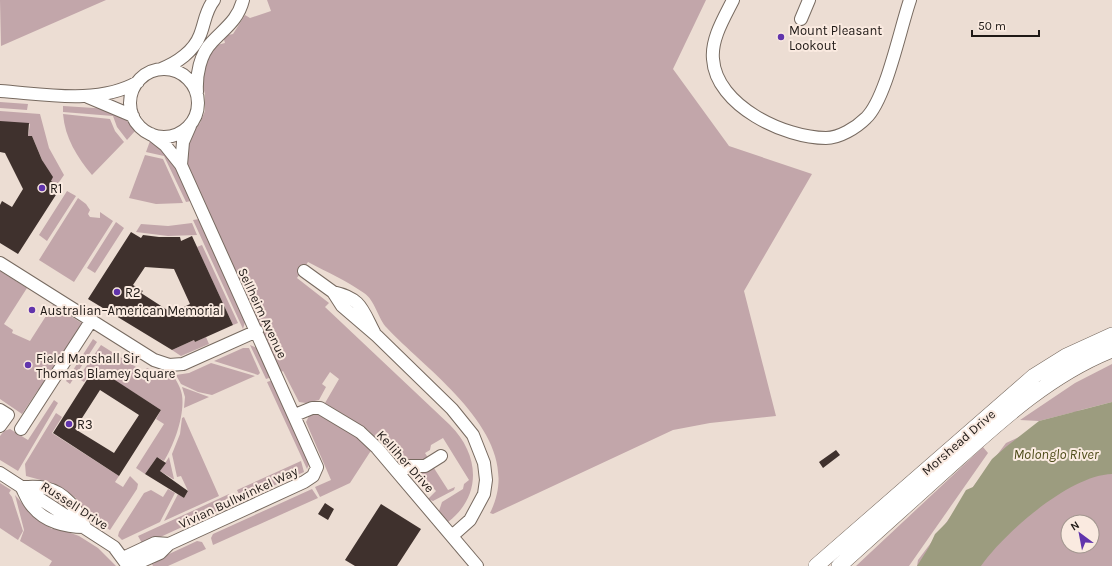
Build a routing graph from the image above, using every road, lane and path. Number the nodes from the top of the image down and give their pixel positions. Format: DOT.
graph roads {
  1 [pos="214,0"];
  2 [pos="243,0"];
  3 [pos="733,0"];
  4 [pos="810,0"];
  5 [pos="910,0"];
  6 [pos="801,19"];
  7 [pos="158,70"];
  8 [pos="138,82"];
  9 [pos="0,91"];
  10 [pos="197,94"];
  11 [pos="86,97"];
  12 [pos="133,116"];
  13 [pos="192,122"];
  14 [pos="151,134"];
  15 [pos="181,165"];
  16 [pos="0,263"];
  17 [pos="304,271"];
  18 [pos="91,320"];
  19 [pos="257,331"];
  20 [pos="1112,335"];
  21 [pos="1112,350"];
  22 [pos="0,410"];
  23 [pos="295,415"];
  24 [pos="0,426"];
  25 [pos="21,429"];
  26 [pos="441,456"];
  27 [pos="316,472"];
  28 [pos="0,473"];
  29 [pos="399,474"];
  30 [pos="22,487"];
  31 [pos="85,527"];
  32 [pos="452,536"];
  33 [pos="127,563"];
  34 [pos="478,566"];
  35 [pos="816,566"];
  36 [pos="839,566"];
  1 -- 7 [label="street"];
  2 -- 10 [label="street"];
  3 -- 5 [label="street"];
  4 -- 6 [label="street"];
  7 -- 8 [label="street"];
  7 -- 10 [label="street"];
  8 -- 11 [label="street"];
  8 -- 12 [label="street"];
  9 -- 11 [label="street"];
  10 -- 13 [label="street"];
  11 -- 12 [label="street"];
  12 -- 14 [label="street"];
  13 -- 14 [label="street"];
  13 -- 15 [label="street, Sellheim Avenue"];
  14 -- 15 [label="street, Sellheim Avenue"];
  15 -- 19 [label="street, Sellheim Avenue"];
  16 -- 18 [label="street"];
  17 -- 32 [label="street"];
  18 -- 19 [label="street"];
  18 -- 25 [label="street"];
  19 -- 23 [label="street, Sellheim Avenue"];
  20 -- 35 [label="main road, Morshead Drive"];
  21 -- 36 [label="main road, Morshead Drive"];
  22 -- 24 [label="street"];
  23 -- 27 [label="street, Sellheim Avenue"];
  23 -- 29 [label="street, Kelliher Drive"];
  26 -- 29 [label="street"];
  27 -- 33 [label="street, Vivian Bullwinkel Way"];
  28 -- 30 [label="street, Russell Drive"];
  29 -- 32 [label="street, Kelliher Drive"];
  30 -- 31 [label="street"];
  30 -- 31 [label="street"];
  31 -- 33 [label="street, Russell Drive"];
  32 -- 34 [label="street, Kelliher Drive"];
}
